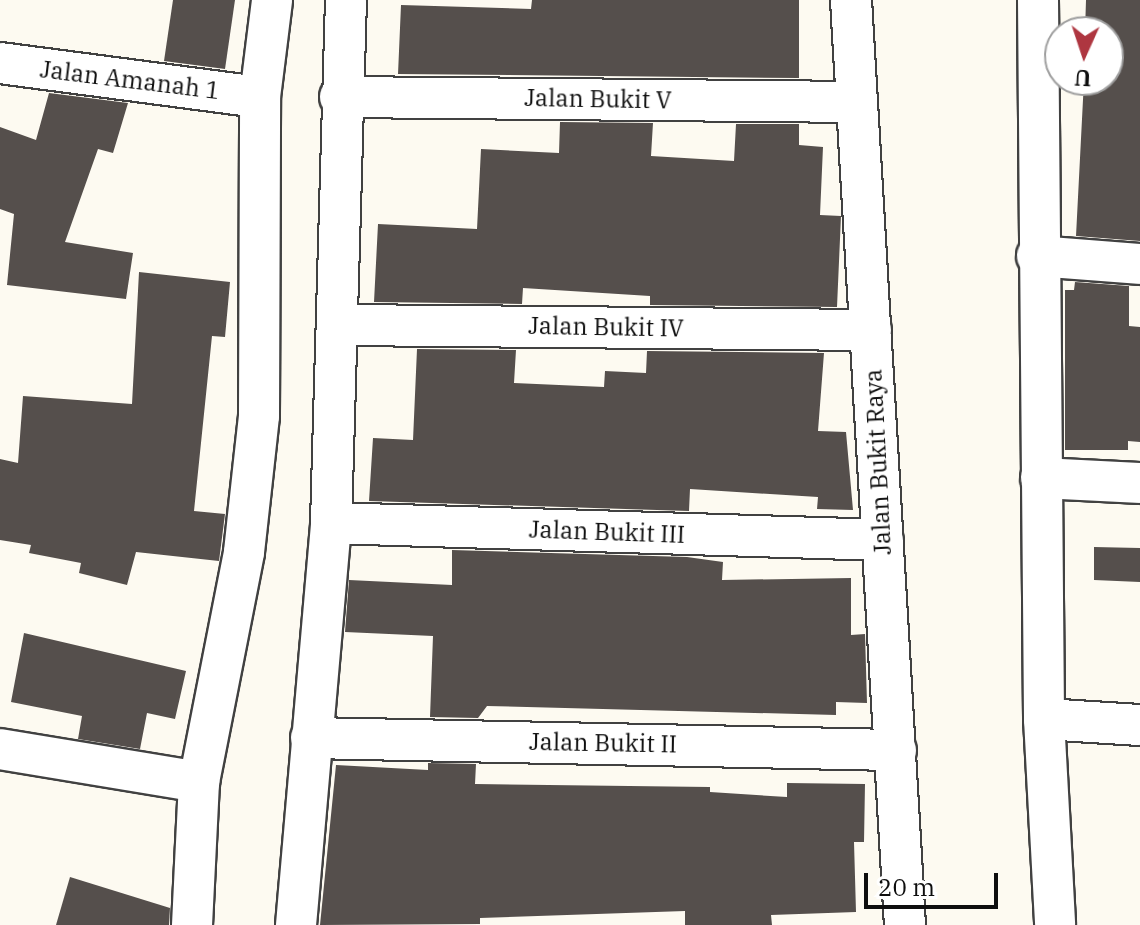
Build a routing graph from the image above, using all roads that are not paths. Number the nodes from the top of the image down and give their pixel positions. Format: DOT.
graph roads {
  1 [pos="272,0"];
  2 [pos="346,0"];
  3 [pos="851,0"];
  4 [pos="1038,0"];
  5 [pos="0,63"];
  6 [pos="260,97"];
  7 [pos="340,97"];
  8 [pos="857,102"];
  9 [pos="1037,256"];
  10 [pos="1140,264"];
  11 [pos="341,325"];
  12 [pos="871,330"];
  13 [pos="1041,478"];
  14 [pos="1140,483"];
  15 [pos="331,523"];
  16 [pos="883,540"];
  17 [pos="1044,719"];
  18 [pos="1140,725"];
  19 [pos="311,738"];
  20 [pos="0,749"];
  21 [pos="896,750"];
  22 [pos="199,782"];
  23 [pos="192,925"];
  24 [pos="296,925"];
  25 [pos="905,925"];
  26 [pos="1055,925"];
  1 -- 6 [label="street"];
  2 -- 7 [label="street"];
  3 -- 8 [label="street, Jalan Bukit Raya"];
  4 -- 9 [label="street"];
  5 -- 6 [label="street, Jalan Amanah 1"];
  6 -- 22 [label="street"];
  7 -- 8 [label="street, Jalan Bukit V"];
  7 -- 11 [label="street"];
  8 -- 12 [label="street, Jalan Bukit Raya"];
  9 -- 10 [label="street"];
  9 -- 13 [label="street"];
  11 -- 12 [label="street, Jalan Bukit IV"];
  11 -- 15 [label="street"];
  12 -- 16 [label="street, Jalan Bukit Raya"];
  13 -- 14 [label="street"];
  13 -- 17 [label="street"];
  15 -- 16 [label="street, Jalan Bukit III"];
  15 -- 19 [label="street"];
  16 -- 21 [label="street, Jalan Bukit Raya"];
  17 -- 18 [label="street"];
  17 -- 26 [label="street"];
  19 -- 21 [label="street, Jalan Bukit II"];
  19 -- 24 [label="street"];
  20 -- 22 [label="street"];
  21 -- 25 [label="street, Jalan Bukit Raya"];
  22 -- 23 [label="street"];
}
